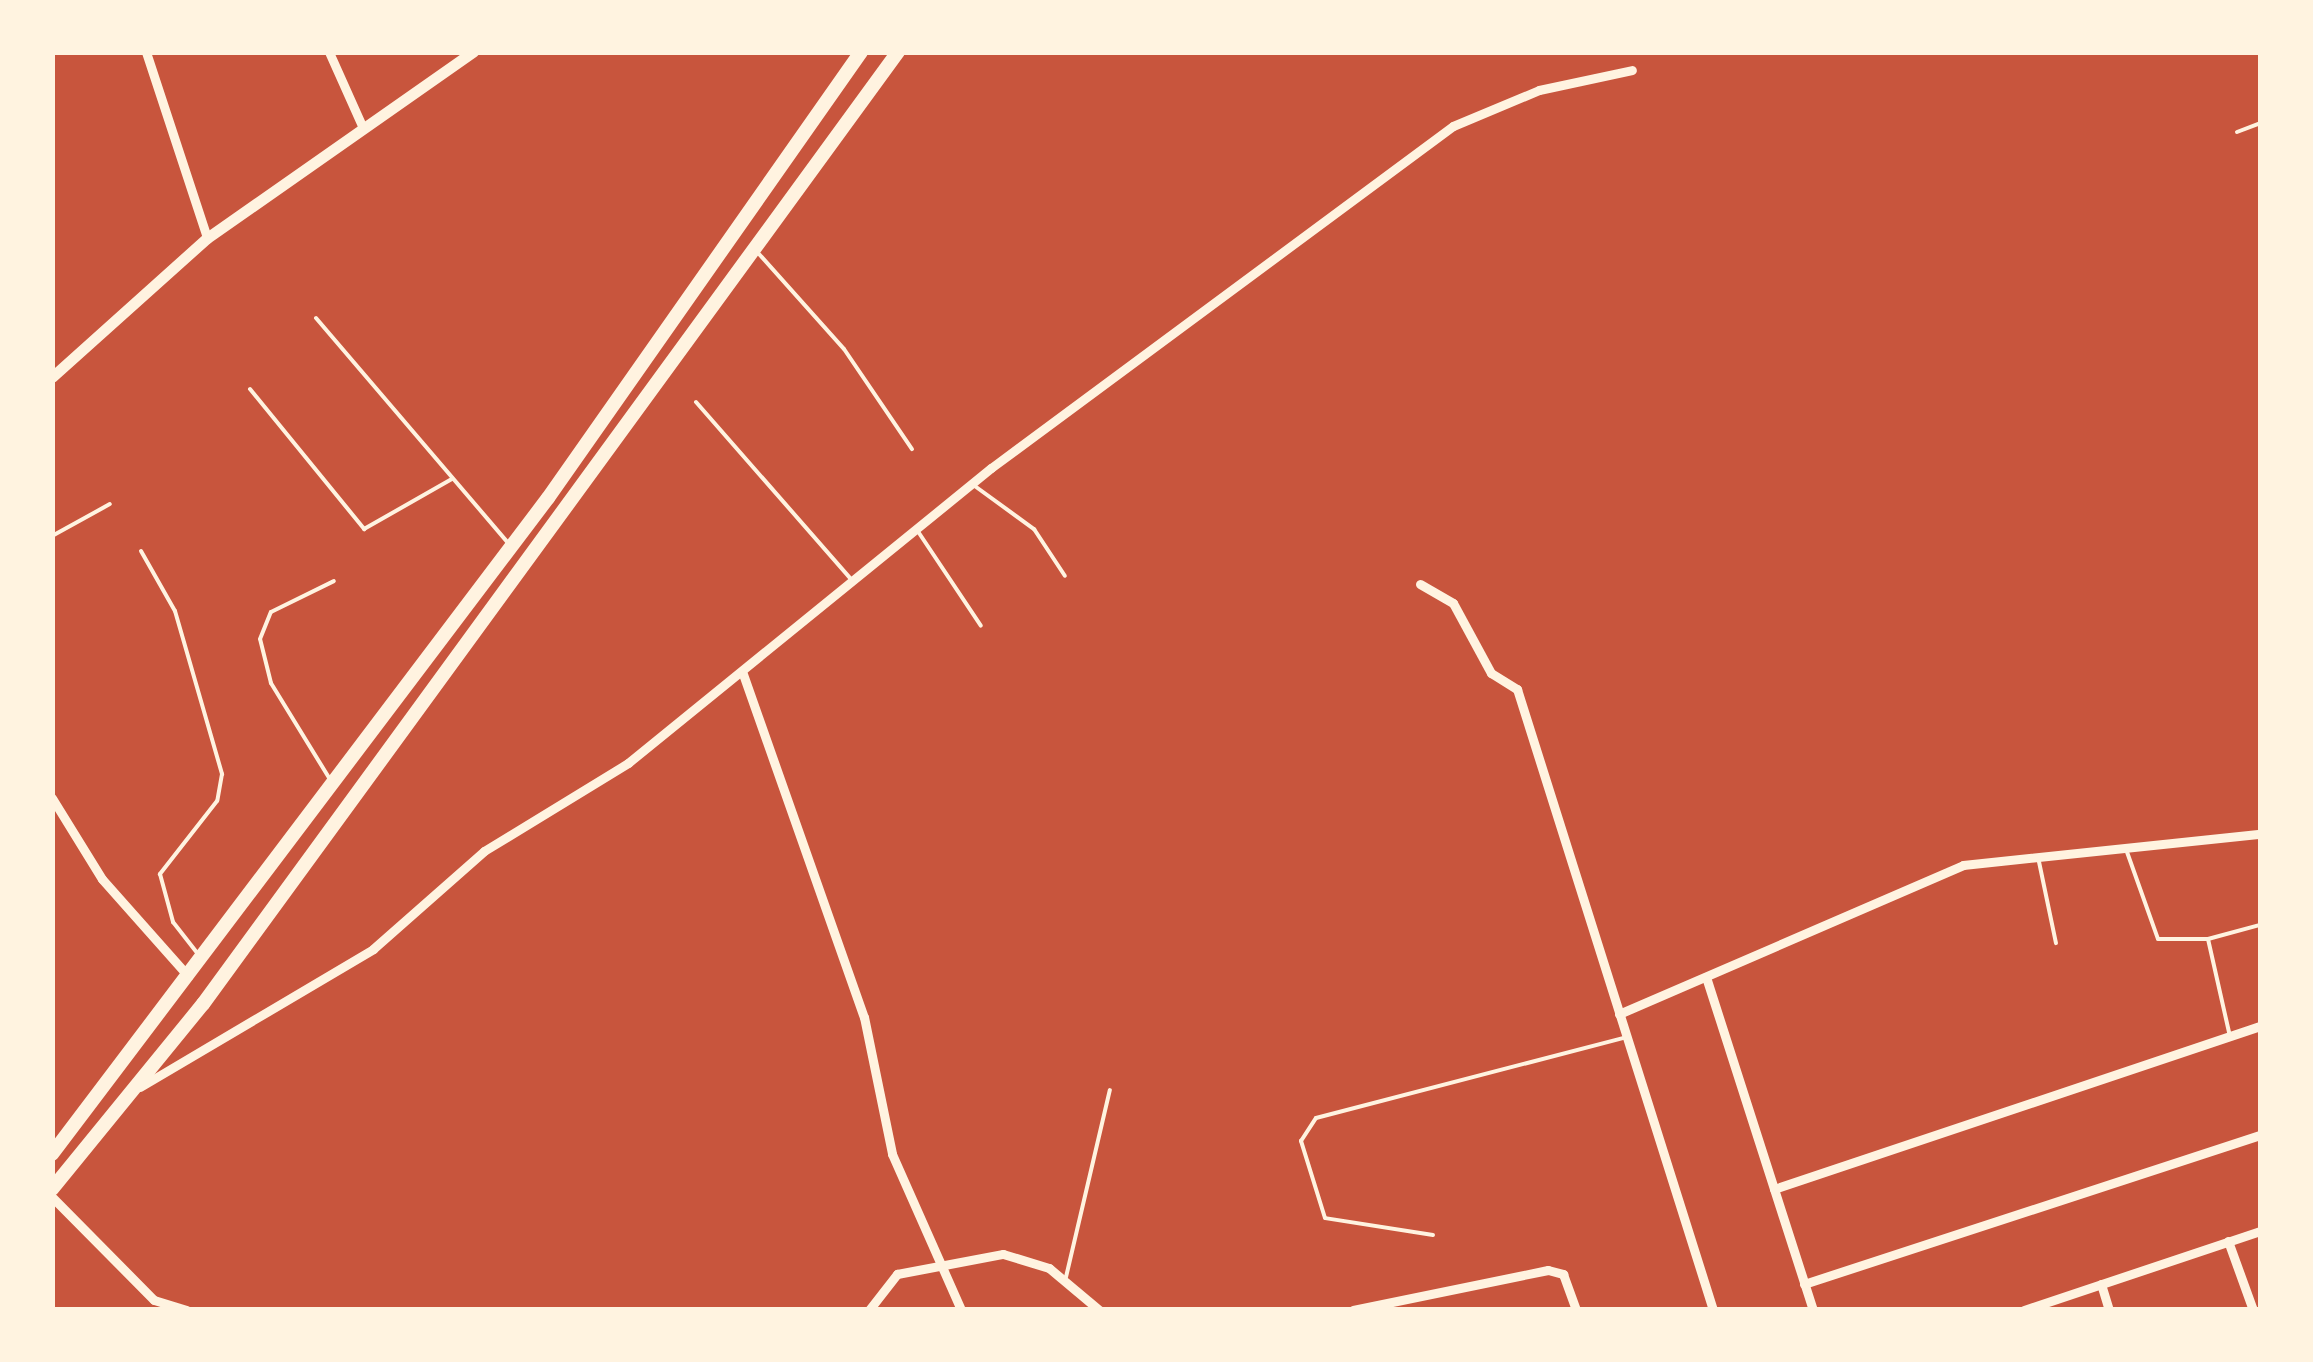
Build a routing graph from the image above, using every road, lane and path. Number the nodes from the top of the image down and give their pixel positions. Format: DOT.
graph roads {
  1 [pos="146,52"];
  2 [pos="330,52"];
  3 [pos="473,52"];
  4 [pos="861,52"];
  5 [pos="898,52"];
  6 [pos="1632,70"];
  7 [pos="2260,124"];
  8 [pos="363,128"];
  9 [pos="2238,132"];
  10 [pos="207,238"];
  11 [pos="755,250"];
  12 [pos="316,318"];
  13 [pos="52,377"];
  14 [pos="250,389"];
  15 [pos="696,402"];
  16 [pos="912,449"];
  17 [pos="453,478"];
  18 [pos="972,484"];
  19 [pos="110,504"];
  20 [pos="917,530"];
  21 [pos="52,536"];
  22 [pos="512,546"];
  23 [pos="141,551"];
  24 [pos="1065,576"];
  25 [pos="334,581"];
  26 [pos="854,582"];
  27 [pos="1420,584"];
  28 [pos="981,626"];
  29 [pos="743,674"];
  30 [pos="334,784"];
  31 [pos="52,798"];
  32 [pos="2260,834"];
  33 [pos="2125,847"];
  34 [pos="2038,856"];
  35 [pos="2260,925"];
  36 [pos="2208,939"];
  37 [pos="2056,943"];
  38 [pos="203,960"];
  39 [pos="1706,977"];
  40 [pos="190,978"];
  41 [pos="1620,1014"];
  42 [pos="2260,1026"];
  43 [pos="1627,1037"];
  44 [pos="2230,1037"];
  45 [pos="1110,1090"];
  46 [pos="133,1091"];
  47 [pos="2260,1136"];
  48 [pos="52,1154"];
  49 [pos="1774,1190"];
  50 [pos="52,1193"];
  51 [pos="2260,1230"];
  52 [pos="1433,1235"];
  53 [pos="2228,1241"];
  54 [pos="935,1264"];
  55 [pos="1065,1282"];
  56 [pos="1804,1284"];
  57 [pos="2101,1284"];
  58 [pos="186,1310"];
  59 [pos="868,1310"];
  60 [pos="961,1310"];
  61 [pos="1098,1310"];
  62 [pos="1352,1310"];
  63 [pos="1576,1310"];
  64 [pos="1713,1310"];
  65 [pos="1813,1310"];
  66 [pos="2024,1310"];
  67 [pos="2110,1310"];
  68 [pos="2253,1310"];
  1 -- 10 [label="street"];
  2 -- 8 [label="street"];
  3 -- 8 [label="street"];
  4 -- 22 [label="main road"];
  5 -- 11 [label="main road"];
  6 -- 18 [label="street"];
  7 -- 9 [label="lane"];
  8 -- 10 [label="street"];
  10 -- 13 [label="street"];
  11 -- 16 [label="lane"];
  11 -- 46 [label="main road"];
  12 -- 17 [label="lane"];
  14 -- 17 [label="lane"];
  15 -- 26 [label="lane"];
  17 -- 22 [label="lane"];
  18 -- 20 [label="street"];
  18 -- 24 [label="lane"];
  19 -- 21 [label="lane"];
  20 -- 26 [label="street"];
  20 -- 28 [label="lane"];
  22 -- 30 [label="main road"];
  23 -- 38 [label="lane"];
  25 -- 30 [label="lane"];
  26 -- 29 [label="street"];
  27 -- 41 [label="street"];
  29 -- 46 [label="street"];
  29 -- 54 [label="street"];
  30 -- 38 [label="main road"];
  31 -- 40 [label="street"];
  32 -- 33 [label="street"];
  33 -- 34 [label="street"];
  33 -- 36 [label="lane"];
  34 -- 37 [label="lane"];
  34 -- 39 [label="street"];
  35 -- 36 [label="lane"];
  36 -- 44 [label="lane"];
  38 -- 40 [label="main road"];
  39 -- 41 [label="street"];
  39 -- 49 [label="street"];
  40 -- 48 [label="main road"];
  41 -- 43 [label="street"];
  42 -- 44 [label="street"];
  43 -- 52 [label="lane"];
  43 -- 64 [label="street"];
  44 -- 49 [label="street"];
  45 -- 55 [label="lane"];
  46 -- 50 [label="main road"];
  47 -- 56 [label="street"];
  49 -- 56 [label="street"];
  50 -- 58 [label="street"];
  51 -- 53 [label="street"];
  53 -- 57 [label="street"];
  53 -- 68 [label="street"];
  54 -- 55 [label="street"];
  54 -- 59 [label="street"];
  54 -- 60 [label="street"];
  55 -- 61 [label="street"];
  56 -- 65 [label="street"];
  57 -- 66 [label="street"];
  57 -- 67 [label="street"];
  62 -- 63 [label="street"];
}
